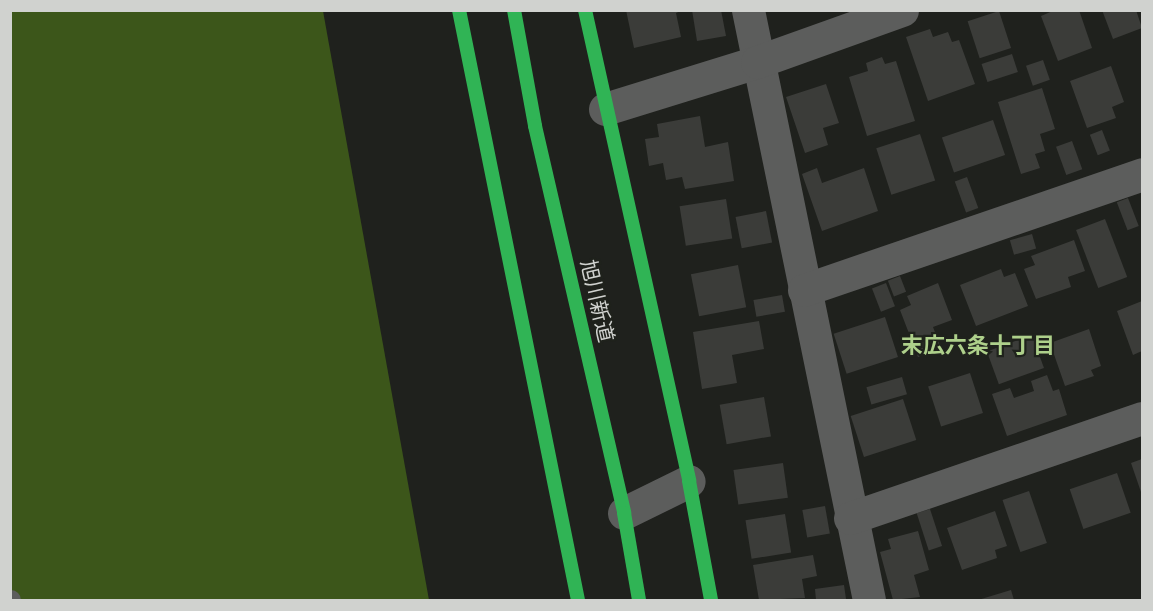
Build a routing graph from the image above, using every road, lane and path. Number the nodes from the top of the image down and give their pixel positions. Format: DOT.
graph roads {
  1 [pos="459,10"];
  2 [pos="514,10"];
  3 [pos="585,10"];
  4 [pos="748,10"];
  5 [pos="902,10"];
  6 [pos="757,62"];
  7 [pos="605,109"];
  8 [pos="1143,174"];
  9 [pos="804,290"];
  10 [pos="1143,418"];
  11 [pos="689,481"];
  12 [pos="624,513"];
  13 [pos="850,518"];
  14 [pos="578,600"];
  15 [pos="639,600"];
  16 [pos="711,600"];
  17 [pos="869,600"];
  1 -- 14 [label="main road"];
  2 -- 12 [label="main road, 旭川新道"];
  3 -- 7 [label="main road"];
  4 -- 6 [label="street"];
  5 -- 6 [label="street"];
  6 -- 7 [label="street"];
  6 -- 9 [label="street"];
  7 -- 11 [label="main road"];
  8 -- 9 [label="street"];
  9 -- 13 [label="street"];
  10 -- 13 [label="street"];
  11 -- 12 [label="street"];
  11 -- 16 [label="main road"];
  12 -- 15 [label="main road, 旭川新道"];
  13 -- 17 [label="street"];
}
